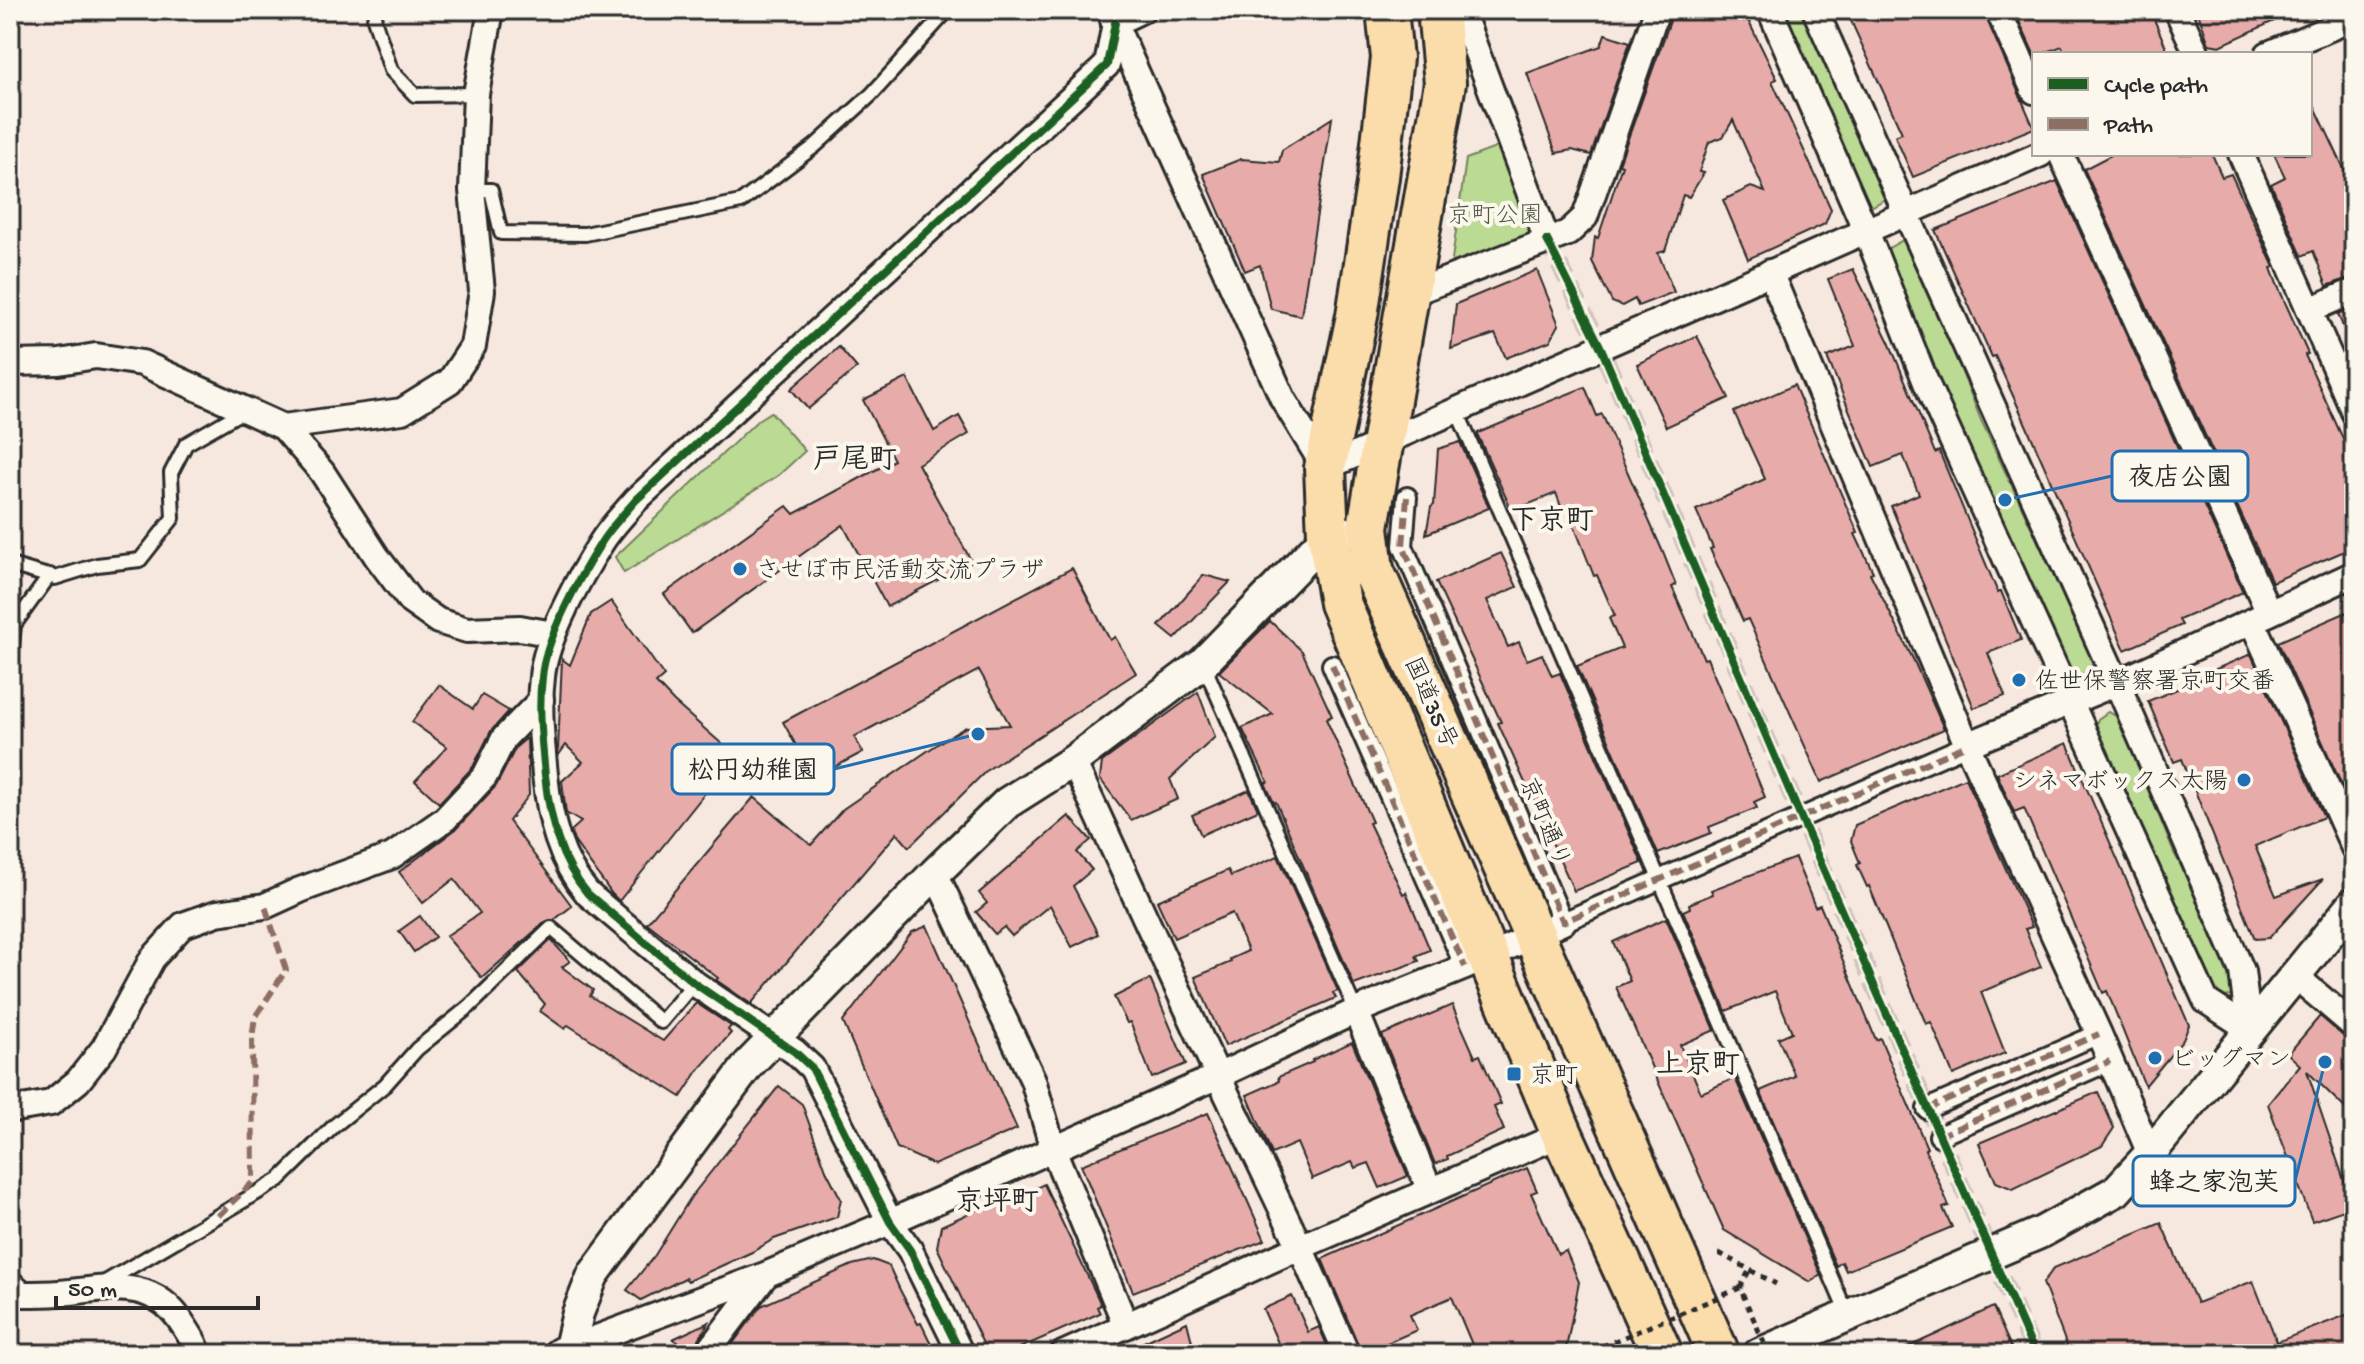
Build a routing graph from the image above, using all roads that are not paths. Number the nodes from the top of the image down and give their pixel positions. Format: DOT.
graph roads {
  1 [pos="376,10"];
  2 [pos="491,10"];
  3 [pos="948,10"];
  4 [pos="1142,10"];
  5 [pos="1387,10"];
  6 [pos="1438,10"];
  7 [pos="1461,10"];
  8 [pos="1657,10"];
  9 [pos="1770,10"];
  10 [pos="1815,10"];
  11 [pos="1998,10"];
  12 [pos="2177,10"];
  13 [pos="1112,17"];
  14 [pos="2354,18"];
  15 [pos="2196,52"];
  16 [pos="2273,52"];
  17 [pos="2032,86"];
  18 [pos="476,94"];
  19 [pos="2036,156"];
  20 [pos="2062,156"];
  21 [pos="2242,156"];
  22 [pos="472,190"];
  23 [pos="1906,213"];
  24 [pos="1866,231"];
  25 [pos="1547,240"];
  26 [pos="1770,272"];
  27 [pos="2354,291"];
  28 [pos="1407,295"];
  29 [pos="2309,310"];
  30 [pos="10,363"];
  31 [pos="246,410"];
  32 [pos="1457,411"];
  33 [pos="2354,412"];
  34 [pos="283,427"];
  35 [pos="1384,440"];
  36 [pos="1325,468"];
  37 [pos="1407,497"];
  38 [pos="1368,527"];
  39 [pos="1328,535"];
  40 [pos="10,565"];
  41 [pos="2354,574"];
  42 [pos="50,575"];
  43 [pos="2260,617"];
  44 [pos="553,634"];
  45 [pos="1203,663"];
  46 [pos="10,664"];
  47 [pos="1332,665"];
  48 [pos="2117,683"];
  49 [pos="541,700"];
  50 [pos="2069,702"];
  51 [pos="1967,745"];
  52 [pos="1073,761"];
  53 [pos="2354,848"];
  54 [pos="935,873"];
  55 [pos="1658,878"];
  56 [pos="2354,903"];
  57 [pos="1549,927"];
  58 [pos="1476,962"];
  59 [pos="2294,975"];
  60 [pos="694,983"];
  61 [pos="1356,1011"];
  62 [pos="2354,1026"];
  63 [pos="2249,1029"];
  64 [pos="2099,1034"];
  65 [pos="774,1040"];
  66 [pos="2110,1061"];
  67 [pos="1218,1076"];
  68 [pos="1927,1109"];
  69 [pos="10,1110"];
  70 [pos="1562,1134"];
  71 [pos="1939,1136"];
  72 [pos="1053,1149"];
  73 [pos="2150,1154"];
  74 [pos="1430,1191"];
  75 [pos="890,1222"];
  76 [pos="1300,1247"];
  77 [pos="765,1275"];
  78 [pos="96,1288"];
  79 [pos="14,1291"];
  80 [pos="1848,1316"];
  81 [pos="1126,1326"];
  82 [pos="567,1352"];
  83 [pos="198,1354"];
  84 [pos="706,1354"];
  85 [pos="961,1354"];
  86 [pos="1063,1354"];
  87 [pos="1347,1354"];
  88 [pos="1662,1354"];
  89 [pos="1719,1354"];
  90 [pos="1759,1354"];
  1 -- 18 [label="lane"];
  2 -- 18 [label="street"];
  3 -- 22 [label="lane"];
  4 -- 13 [label="street"];
  5 -- 36 [label="highway, 国道35号"];
  6 -- 28 [label="highway, 国道35号"];
  7 -- 25 [label="street"];
  8 -- 25 [label="street"];
  9 -- 24 [label="street"];
  10 -- 23 [label="street"];
  11 -- 17 [label="street"];
  12 -- 15 [label="street"];
  13 -- 36 [label="street"];
  13 -- 44 [label="street"];
  14 -- 16 [label="street"];
  18 -- 22 [label="street"];
  19 -- 23 [label="street"];
  20 -- 43 [label="street"];
  21 -- 29 [label="street"];
  22 -- 34 [label="street"];
  23 -- 24 [label="street"];
  23 -- 48 [label="street"];
  24 -- 26 [label="street"];
  24 -- 50 [label="street"];
  25 -- 28 [label="street"];
  26 -- 32 [label="street"];
  26 -- 51 [label="street"];
  27 -- 29 [label="street"];
  28 -- 35 [label="highway, 国道35号"];
  29 -- 33 [label="street"];
  30 -- 31 [label="street"];
  31 -- 34 [label="street"];
  31 -- 42 [label="lane"];
  32 -- 35 [label="street"];
  32 -- 55 [label="lane"];
  34 -- 44 [label="street"];
  35 -- 36 [label="street"];
  35 -- 38 [label="highway, 国道35号"];
  36 -- 39 [label="highway, 国道35号"];
  37 -- 57 [label="street, 京町通り"];
  38 -- 39 [label="street"];
  38 -- 57 [label="highway, 国道35号"];
  39 -- 45 [label="street"];
  39 -- 58 [label="highway, 国道35号"];
  40 -- 42 [label="lane"];
  41 -- 43 [label="street"];
  42 -- 46 [label="lane"];
  43 -- 48 [label="street"];
  43 -- 53 [label="street"];
  44 -- 49 [label="street"];
  45 -- 52 [label="street"];
  45 -- 61 [label="lane"];
  47 -- 58 [label="street"];
  48 -- 50 [label="street"];
  48 -- 63 [label="street"];
  49 -- 60 [label="street"];
  49 -- 69 [label="street"];
  50 -- 51 [label="street"];
  50 -- 63 [label="street"];
  51 -- 55 [label="street"];
  51 -- 64 [label="street"];
  52 -- 54 [label="street"];
  52 -- 67 [label="street"];
  54 -- 65 [label="street"];
  54 -- 72 [label="street"];
  55 -- 57 [label="street"];
  55 -- 80 [label="lane"];
  56 -- 59 [label="street"];
  57 -- 58 [label="street"];
  57 -- 89 [label="highway, 国道35号"];
  58 -- 61 [label="street"];
  58 -- 70 [label="highway, 国道35号"];
  59 -- 62 [label="street"];
  59 -- 63 [label="street"];
  60 -- 65 [label="street"];
  60 -- 78 [label="lane"];
  61 -- 67 [label="street"];
  61 -- 74 [label="street"];
  63 -- 73 [label="street"];
  64 -- 66 [label="street"];
  64 -- 68 [label="street"];
  65 -- 75 [label="street"];
  65 -- 82 [label="street"];
  66 -- 71 [label="street"];
  66 -- 73 [label="street"];
  67 -- 72 [label="street"];
  67 -- 76 [label="street"];
  70 -- 74 [label="street"];
  70 -- 88 [label="highway, 国道35号"];
  72 -- 75 [label="street"];
  72 -- 81 [label="street"];
  73 -- 80 [label="street"];
  74 -- 76 [label="street"];
  75 -- 77 [label="street"];
  75 -- 85 [label="street"];
  76 -- 81 [label="street"];
  76 -- 87 [label="street"];
  77 -- 82 [label="street"];
  77 -- 84 [label="street"];
  78 -- 79 [label="street"];
  78 -- 83 [label="street"];
  80 -- 90 [label="street"];
  81 -- 86 [label="street"];
}
